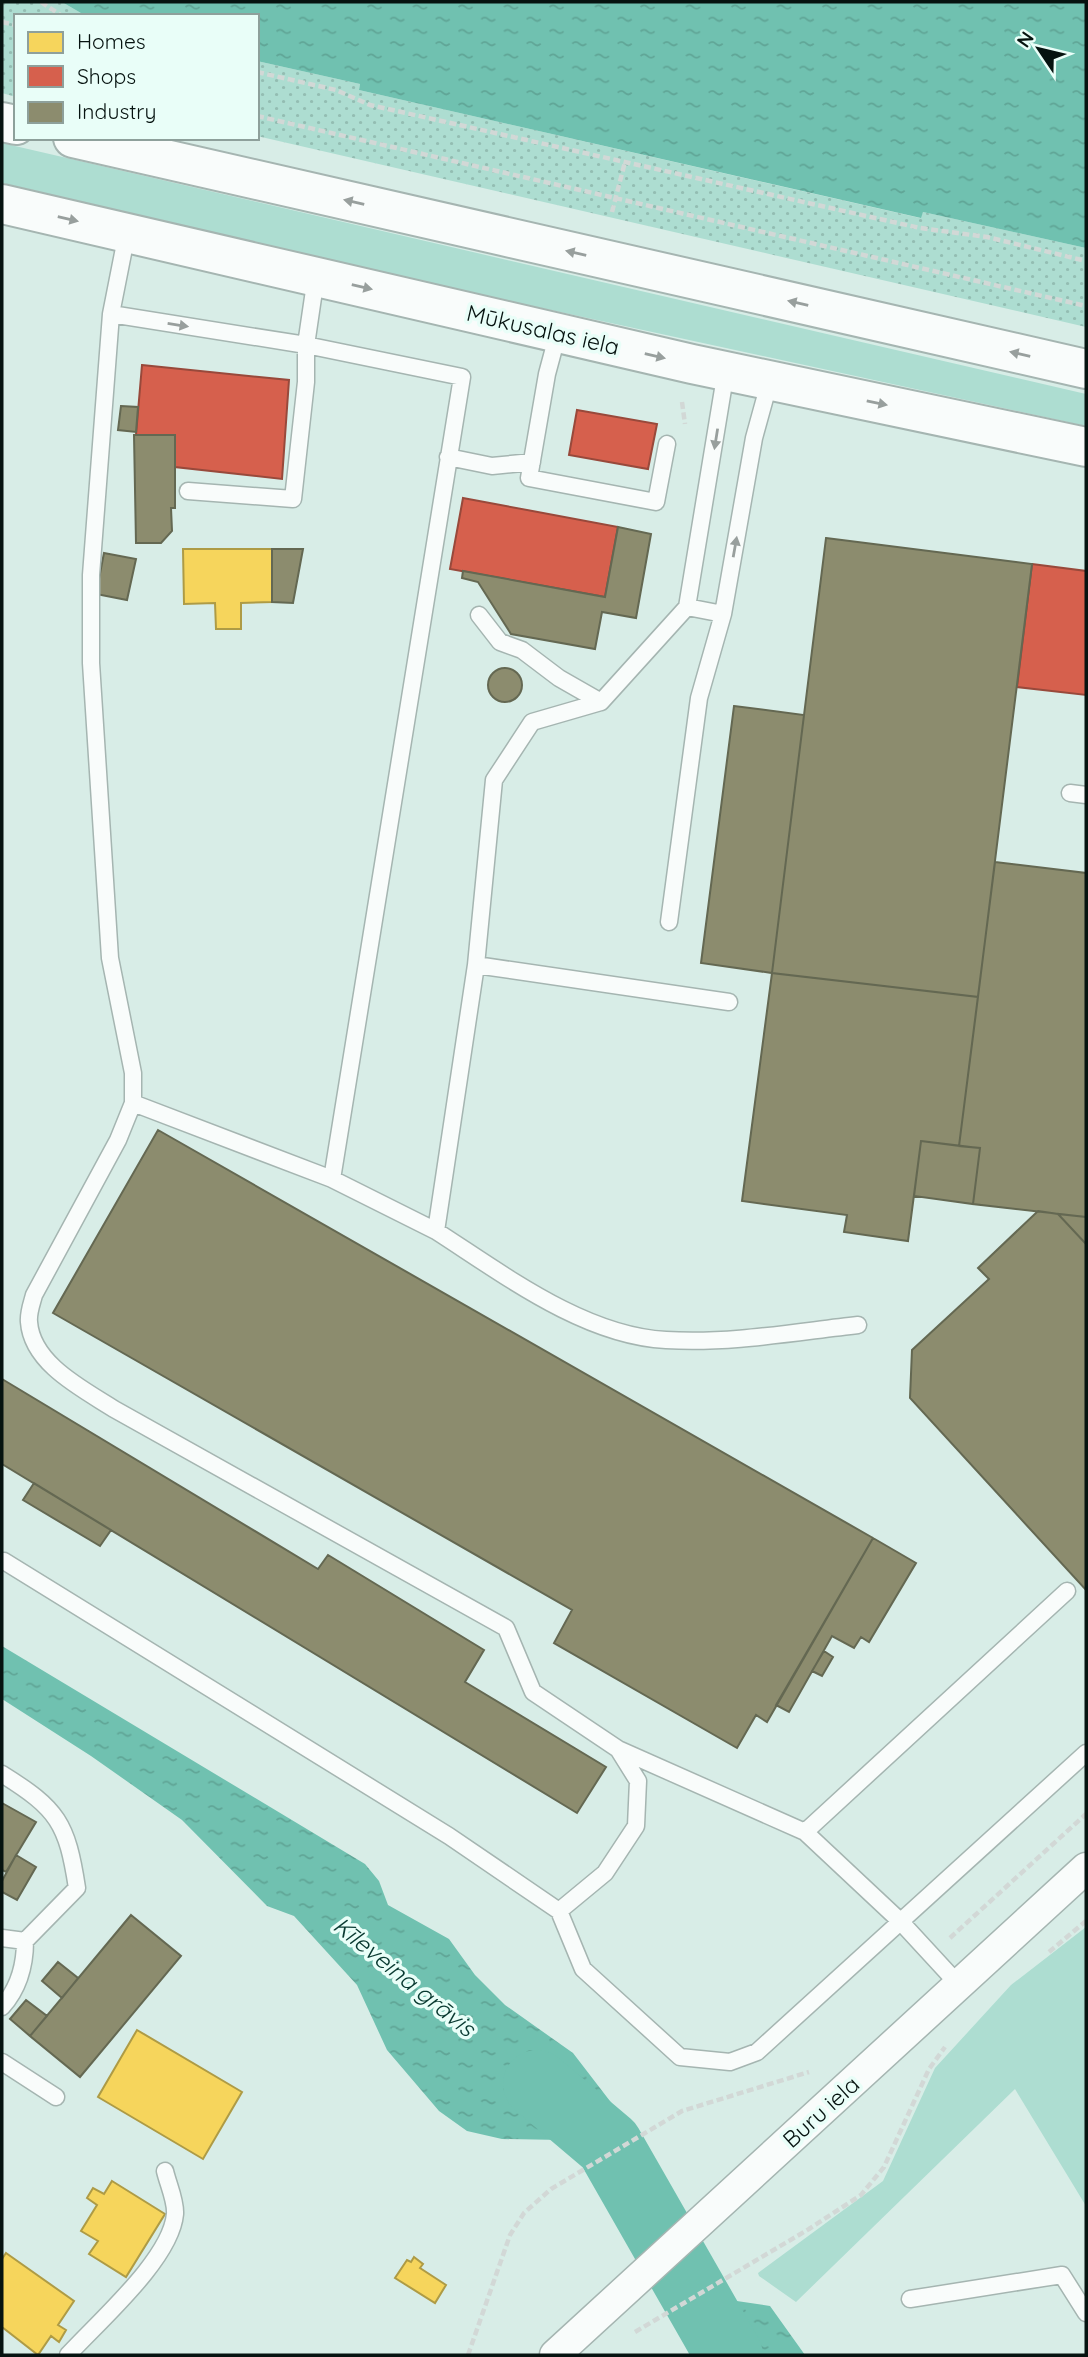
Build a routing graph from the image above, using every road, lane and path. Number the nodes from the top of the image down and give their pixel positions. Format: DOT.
graph roads {
  1 [pos="41,2"];
  2 [pos="59,14"];
  3 [pos="259,72"];
  4 [pos="259,116"];
  5 [pos="82,140"];
  6 [pos="625,162"];
  7 [pos="615,198"];
  8 [pos="2,204"];
  9 [pos="612,212"];
  10 [pos="127,233"];
  11 [pos="1086,261"];
  12 [pos="316,276"];
  13 [pos="1086,306"];
  14 [pos="111,314"];
  15 [pos="558,333"];
  16 [pos="306,345"];
  17 [pos="1086,369"];
  18 [pos="726,371"];
  19 [pos="770,380"];
  20 [pos="667,444"];
  21 [pos="1086,447"];
  22 [pos="448,457"];
  23 [pos="532,462"];
  24 [pos="188,491"];
  25 [pos="687,607"];
  26 [pos="723,614"];
  27 [pos="479,615"];
  28 [pos="601,702"];
  29 [pos="669,922"];
  30 [pos="476,965"];
  31 [pos="729,1002"];
  32 [pos="133,1103"];
  33 [pos="332,1178"];
  34 [pos="436,1231"];
  35 [pos="858,1325"];
  36 [pos="4,1561"];
  37 [pos="1067,1591"];
  38 [pos="618,1749"];
  39 [pos="1086,1753"];
  40 [pos="2,1774"];
  41 [pos="1086,1814"];
  42 [pos="806,1832"];
  43 [pos="1086,1869"];
  44 [pos="559,1911"];
  45 [pos="1086,1921"];
  46 [pos="900,1922"];
  47 [pos="2,1938"];
  48 [pos="25,1941"];
  49 [pos="932,1955"];
  50 [pos="1044,1955"];
  51 [pos="959,1984"];
  52 [pos="2,2007"];
  53 [pos="946,2046"];
  54 [pos="2,2062"];
  55 [pos="817,2068"];
  56 [pos="56,2097"];
  57 [pos="165,2171"];
  58 [pos="910,2299"];
  59 [pos="1086,2313"];
  60 [pos="635,2331"];
  61 [pos="68,2355"];
  62 [pos="468,2355"];
  63 [pos="555,2355"];
  1 -- 2 [label="path"];
  3 -- 6 [label="path"];
  4 -- 7 [label="path"];
  17 -- 5 [label="main road, one-way"];
  6 -- 7 [label="path"];
  6 -- 11 [label="path"];
  7 -- 9 [label="path"];
  7 -- 13 [label="path"];
  8 -- 10 [label="main road, Mūkusalas iela, one-way"];
  10 -- 12 [label="main road, Mūkusalas iela"];
  10 -- 14 [label="lane"];
  12 -- 15 [label="main road, Mūkusalas iela, one-way"];
  12 -- 16 [label="lane"];
  14 -- 16 [label="lane, one-way"];
  14 -- 32 [label="lane"];
  15 -- 18 [label="main road, Mūkusalas iela, one-way"];
  15 -- 23 [label="lane"];
  16 -- 22 [label="lane"];
  16 -- 24 [label="lane"];
  18 -- 19 [label="main road, Mūkusalas iela"];
  18 -- 25 [label="lane, one-way"];
  19 -- 21 [label="main road, Mūkusalas iela, one-way"];
  26 -- 19 [label="lane, one-way"];
  20 -- 23 [label="lane"];
  22 -- 23 [label="lane"];
  22 -- 33 [label="lane"];
  25 -- 26 [label="lane"];
  25 -- 28 [label="lane"];
  26 -- 29 [label="lane"];
  27 -- 28 [label="lane"];
  28 -- 30 [label="lane"];
  30 -- 31 [label="lane"];
  30 -- 34 [label="lane"];
  32 -- 33 [label="lane"];
  32 -- 38 [label="lane"];
  33 -- 34 [label="lane"];
  34 -- 35 [label="lane"];
  36 -- 44 [label="lane"];
  37 -- 42 [label="lane"];
  38 -- 42 [label="lane"];
  38 -- 44 [label="lane"];
  39 -- 46 [label="lane"];
  40 -- 48 [label="lane"];
  41 -- 49 [label="path"];
  42 -- 46 [label="lane"];
  43 -- 51 [label="street, Buru iela"];
  44 -- 46 [label="lane"];
  45 -- 50 [label="path"];
  46 -- 49 [label="lane"];
  47 -- 48 [label="lane"];
  48 -- 52 [label="lane"];
  49 -- 51 [label="lane"];
  51 -- 63 [label="street, Buru iela"];
  53 -- 60 [label="path"];
  54 -- 56 [label="lane"];
  55 -- 62 [label="path"];
  57 -- 61 [label="lane"];
  58 -- 59 [label="lane"];
}
